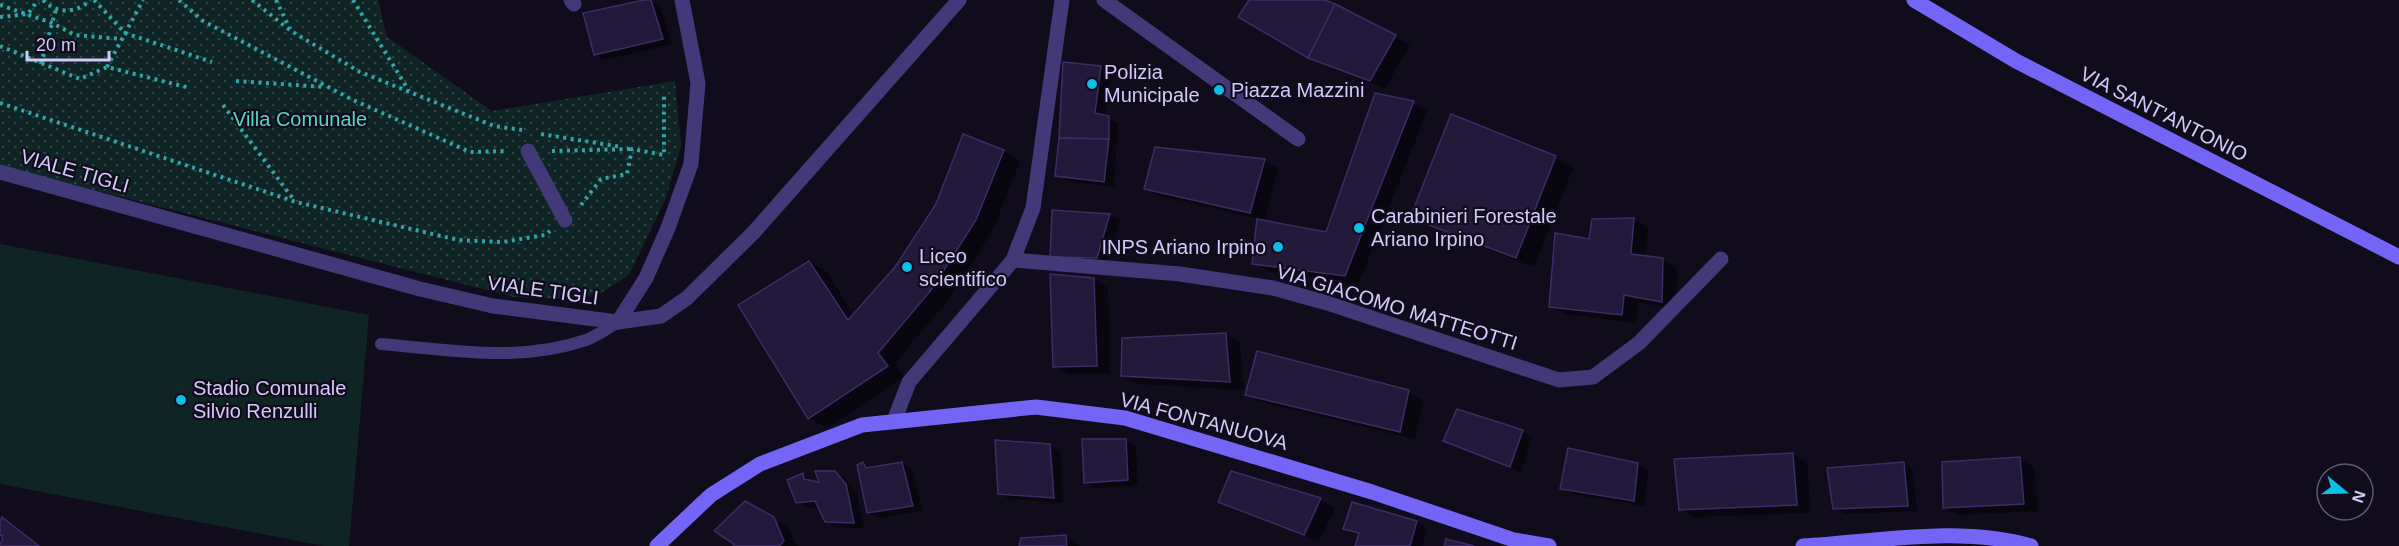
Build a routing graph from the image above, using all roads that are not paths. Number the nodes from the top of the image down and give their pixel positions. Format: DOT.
graph roads {
  1 [pos="682,0"];
  2 [pos="959,0"];
  3 [pos="1062,0"];
  4 [pos="1104,0"];
  5 [pos="1914,0"];
  6 [pos="1298,139"];
  7 [pos="528,151"];
  8 [pos="0,172"];
  9 [pos="565,220"];
  10 [pos="2399,257"];
  11 [pos="1720,259"];
  12 [pos="1013,260"];
  13 [pos="618,322"];
  14 [pos="381,344"];
  15 [pos="894,421"];
  16 [pos="657,546"];
  17 [pos="1549,546"];
  18 [pos="1803,546"];
  19 [pos="2031,546"];
  1 -- 13 [label="street"];
  2 -- 13 [label="street, VIALE TIGLI"];
  3 -- 12 [label="street"];
  4 -- 6 [label="street"];
  5 -- 10 [label="street, VIA SANT'ANTONIO"];
  7 -- 9 [label="street"];
  8 -- 13 [label="street, VIALE TIGLI"];
  11 -- 12 [label="street, VIA GIACOMO MATTEOTTI"];
  12 -- 15 [label="street"];
  13 -- 14 [label="lane"];
  15 -- 16 [label="street, VIA FONTANUOVA"];
  15 -- 17 [label="street, VIA FONTANUOVA"];
  18 -- 19 [label="street"];
}
